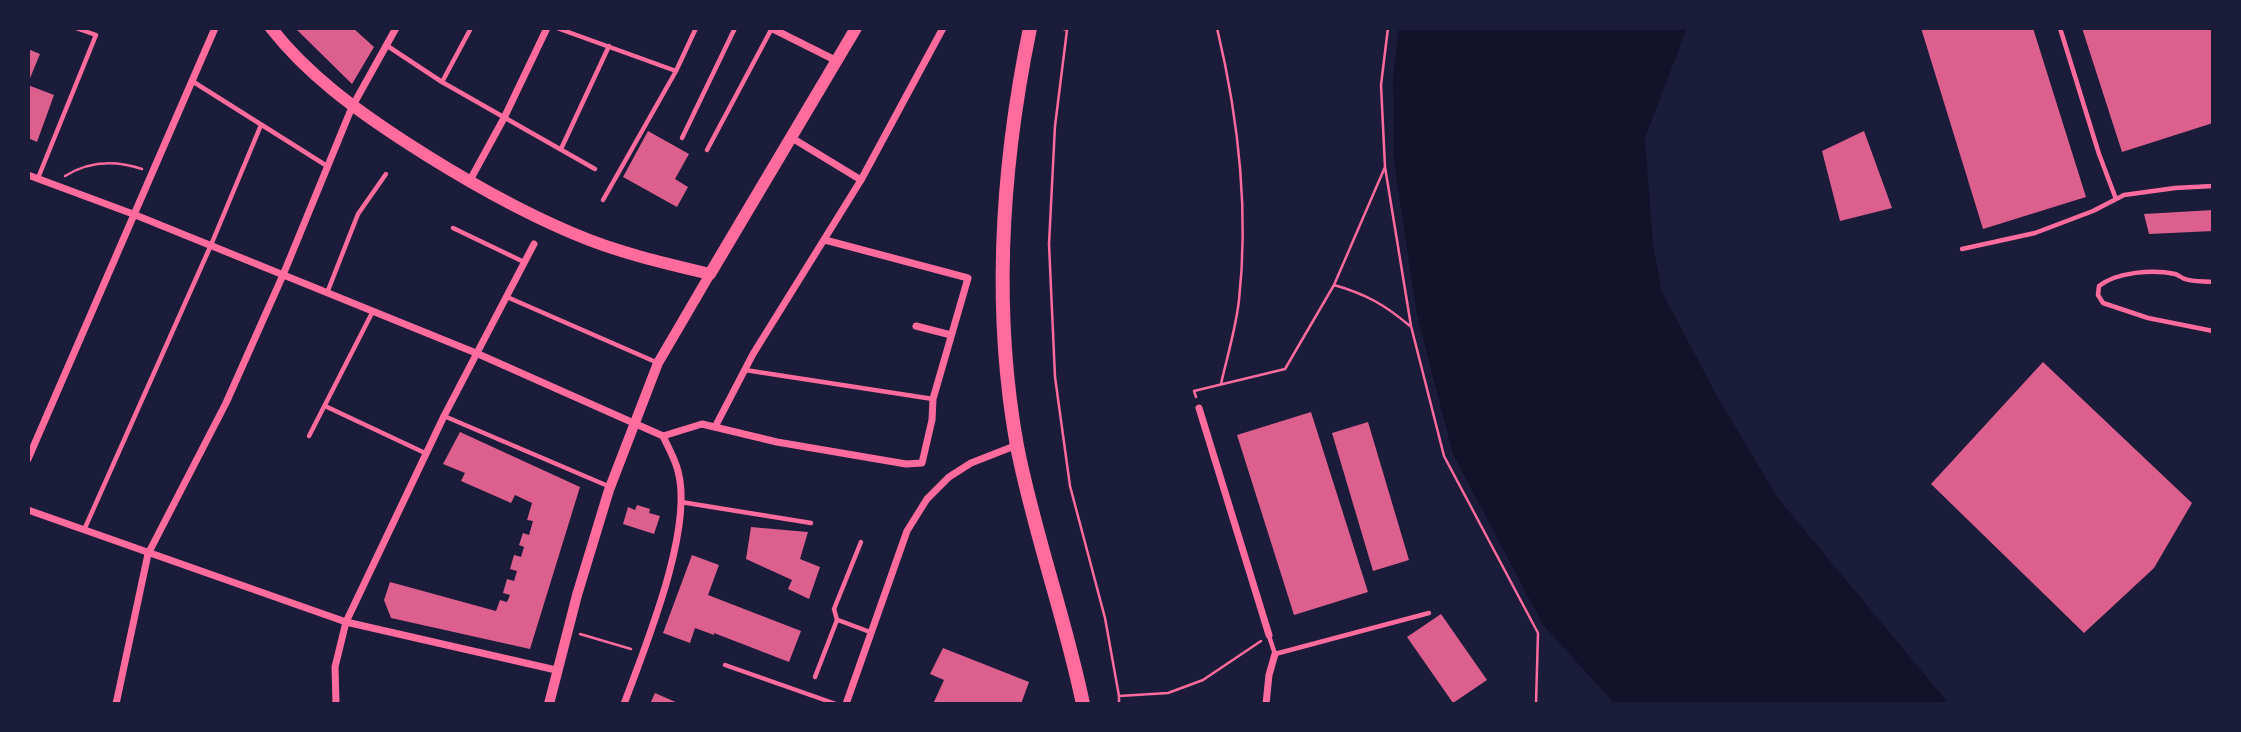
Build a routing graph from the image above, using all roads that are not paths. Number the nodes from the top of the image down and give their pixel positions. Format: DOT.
graph roads {
  1 [pos="76,28"];
  2 [pos="215,28"];
  3 [pos="271,28"];
  4 [pos="396,28"];
  5 [pos="471,28"];
  6 [pos="547,28"];
  7 [pos="556,28"];
  8 [pos="696,28"];
  9 [pos="735,28"];
  10 [pos="772,28"];
  11 [pos="856,28"];
  12 [pos="943,28"];
  13 [pos="1030,28"];
  14 [pos="2060,28"];
  15 [pos="386,45"];
  16 [pos="609,47"];
  17 [pos="837,61"];
  18 [pos="676,71"];
  19 [pos="192,81"];
  20 [pos="442,82"];
  21 [pos="352,107"];
  22 [pos="504,118"];
  23 [pos="261,125"];
  24 [pos="682,138"];
  25 [pos="792,138"];
  26 [pos="561,149"];
  27 [pos="706,150"];
  28 [pos="327,166"];
  29 [pos="595,169"];
  30 [pos="386,174"];
  31 [pos="28,175"];
  32 [pos="38,179"];
  33 [pos="861,180"];
  34 [pos="469,183"];
  35 [pos="2213,186"];
  36 [pos="2116,199"];
  37 [pos="603,200"];
  38 [pos="133,214"];
  39 [pos="453,228"];
  40 [pos="824,240"];
  41 [pos="534,244"];
  42 [pos="211,245"];
  43 [pos="1962,249"];
  44 [pos="525,262"];
  45 [pos="710,274"];
  46 [pos="283,275"];
  47 [pos="2213,282"];
  48 [pos="327,293"];
  49 [pos="507,297"];
  50 [pos="373,311"];
  51 [pos="916,326"];
  52 [pos="2213,331"];
  53 [pos="951,335"];
  54 [pos="476,354"];
  55 [pos="658,363"];
  56 [pos="745,370"];
  57 [pos="933,400"];
  58 [pos="325,406"];
  59 [pos="1199,408"];
  60 [pos="444,416"];
  61 [pos="634,424"];
  62 [pos="715,427"];
  63 [pos="309,436"];
  64 [pos="663,436"];
  65 [pos="1017,445"];
  66 [pos="426,454"];
  67 [pos="28,458"];
  68 [pos="610,487"];
  69 [pos="681,502"];
  70 [pos="28,510"];
  71 [pos="811,523"];
  72 [pos="84,531"];
  73 [pos="861,542"];
  74 [pos="148,554"];
  75 [pos="1429,613"];
  76 [pos="837,620"];
  77 [pos="346,622"];
  78 [pos="870,632"];
  79 [pos="1269,635"];
  80 [pos="1275,654"];
  81 [pos="725,665"];
  82 [pos="556,670"];
  83 [pos="814,677"];
  84 [pos="116,704"];
  85 [pos="336,704"];
  86 [pos="550,704"];
  87 [pos="624,704"];
  88 [pos="836,704"];
  89 [pos="845,704"];
  90 [pos="1083,704"];
  91 [pos="1266,704"];
  1 -- 32 [label="lane"];
  2 -- 19 [label="street"];
  3 -- 21 [label="main road"];
  4 -- 15 [label="street"];
  5 -- 20 [label="lane"];
  6 -- 22 [label="street"];
  7 -- 16 [label="lane"];
  8 -- 18 [label="lane"];
  9 -- 24 [label="lane"];
  10 -- 17 [label="street"];
  10 -- 27 [label="lane"];
  11 -- 17 [label="main road"];
  12 -- 33 [label="street"];
  13 -- 65 [label="main road"];
  14 -- 36 [label="lane"];
  15 -- 20 [label="lane"];
  15 -- 21 [label="street"];
  16 -- 18 [label="lane"];
  16 -- 26 [label="lane"];
  17 -- 25 [label="main road"];
  18 -- 37 [label="lane"];
  19 -- 23 [label="lane"];
  19 -- 38 [label="street"];
  20 -- 22 [label="lane"];
  21 -- 28 [label="street"];
  21 -- 34 [label="main road"];
  22 -- 26 [label="lane"];
  22 -- 34 [label="street"];
  23 -- 28 [label="lane"];
  23 -- 42 [label="lane"];
  25 -- 33 [label="street"];
  25 -- 45 [label="main road"];
  26 -- 29 [label="lane"];
  28 -- 46 [label="street"];
  30 -- 48 [label="lane"];
  31 -- 32 [label="street"];
  32 -- 38 [label="street"];
  33 -- 40 [label="street"];
  34 -- 45 [label="main road"];
  35 -- 36 [label="lane"];
  36 -- 43 [label="lane"];
  38 -- 42 [label="street"];
  38 -- 67 [label="street"];
  39 -- 44 [label="lane"];
  40 -- 53 [label="street"];
  40 -- 56 [label="street"];
  41 -- 44 [label="street"];
  42 -- 46 [label="street"];
  42 -- 72 [label="lane"];
  44 -- 49 [label="street"];
  45 -- 55 [label="street"];
  46 -- 48 [label="street"];
  46 -- 74 [label="street"];
  47 -- 52 [label="lane"];
  48 -- 50 [label="street"];
  49 -- 54 [label="street"];
  49 -- 55 [label="lane"];
  50 -- 54 [label="street"];
  50 -- 58 [label="lane"];
  51 -- 53 [label="street"];
  53 -- 57 [label="street"];
  54 -- 60 [label="street"];
  54 -- 61 [label="street"];
  55 -- 61 [label="street"];
  56 -- 57 [label="lane"];
  56 -- 62 [label="street"];
  57 -- 62 [label="street"];
  58 -- 63 [label="lane"];
  58 -- 66 [label="lane"];
  59 -- 79 [label="street"];
  60 -- 66 [label="street"];
  60 -- 68 [label="lane"];
  61 -- 64 [label="street"];
  61 -- 68 [label="street"];
  62 -- 64 [label="street"];
  64 -- 69 [label="street"];
  65 -- 78 [label="street"];
  65 -- 90 [label="main road"];
  66 -- 77 [label="street"];
  68 -- 82 [label="street"];
  69 -- 71 [label="lane"];
  69 -- 87 [label="street"];
  70 -- 72 [label="street"];
  72 -- 74 [label="street"];
  73 -- 76 [label="lane"];
  74 -- 77 [label="street"];
  74 -- 84 [label="street"];
  75 -- 80 [label="lane"];
  76 -- 78 [label="lane"];
  76 -- 83 [label="lane"];
  77 -- 82 [label="street"];
  77 -- 85 [label="street"];
  78 -- 89 [label="street"];
  79 -- 80 [label="lane"];
  80 -- 91 [label="street"];
  81 -- 88 [label="lane"];
  82 -- 86 [label="street"];
}
